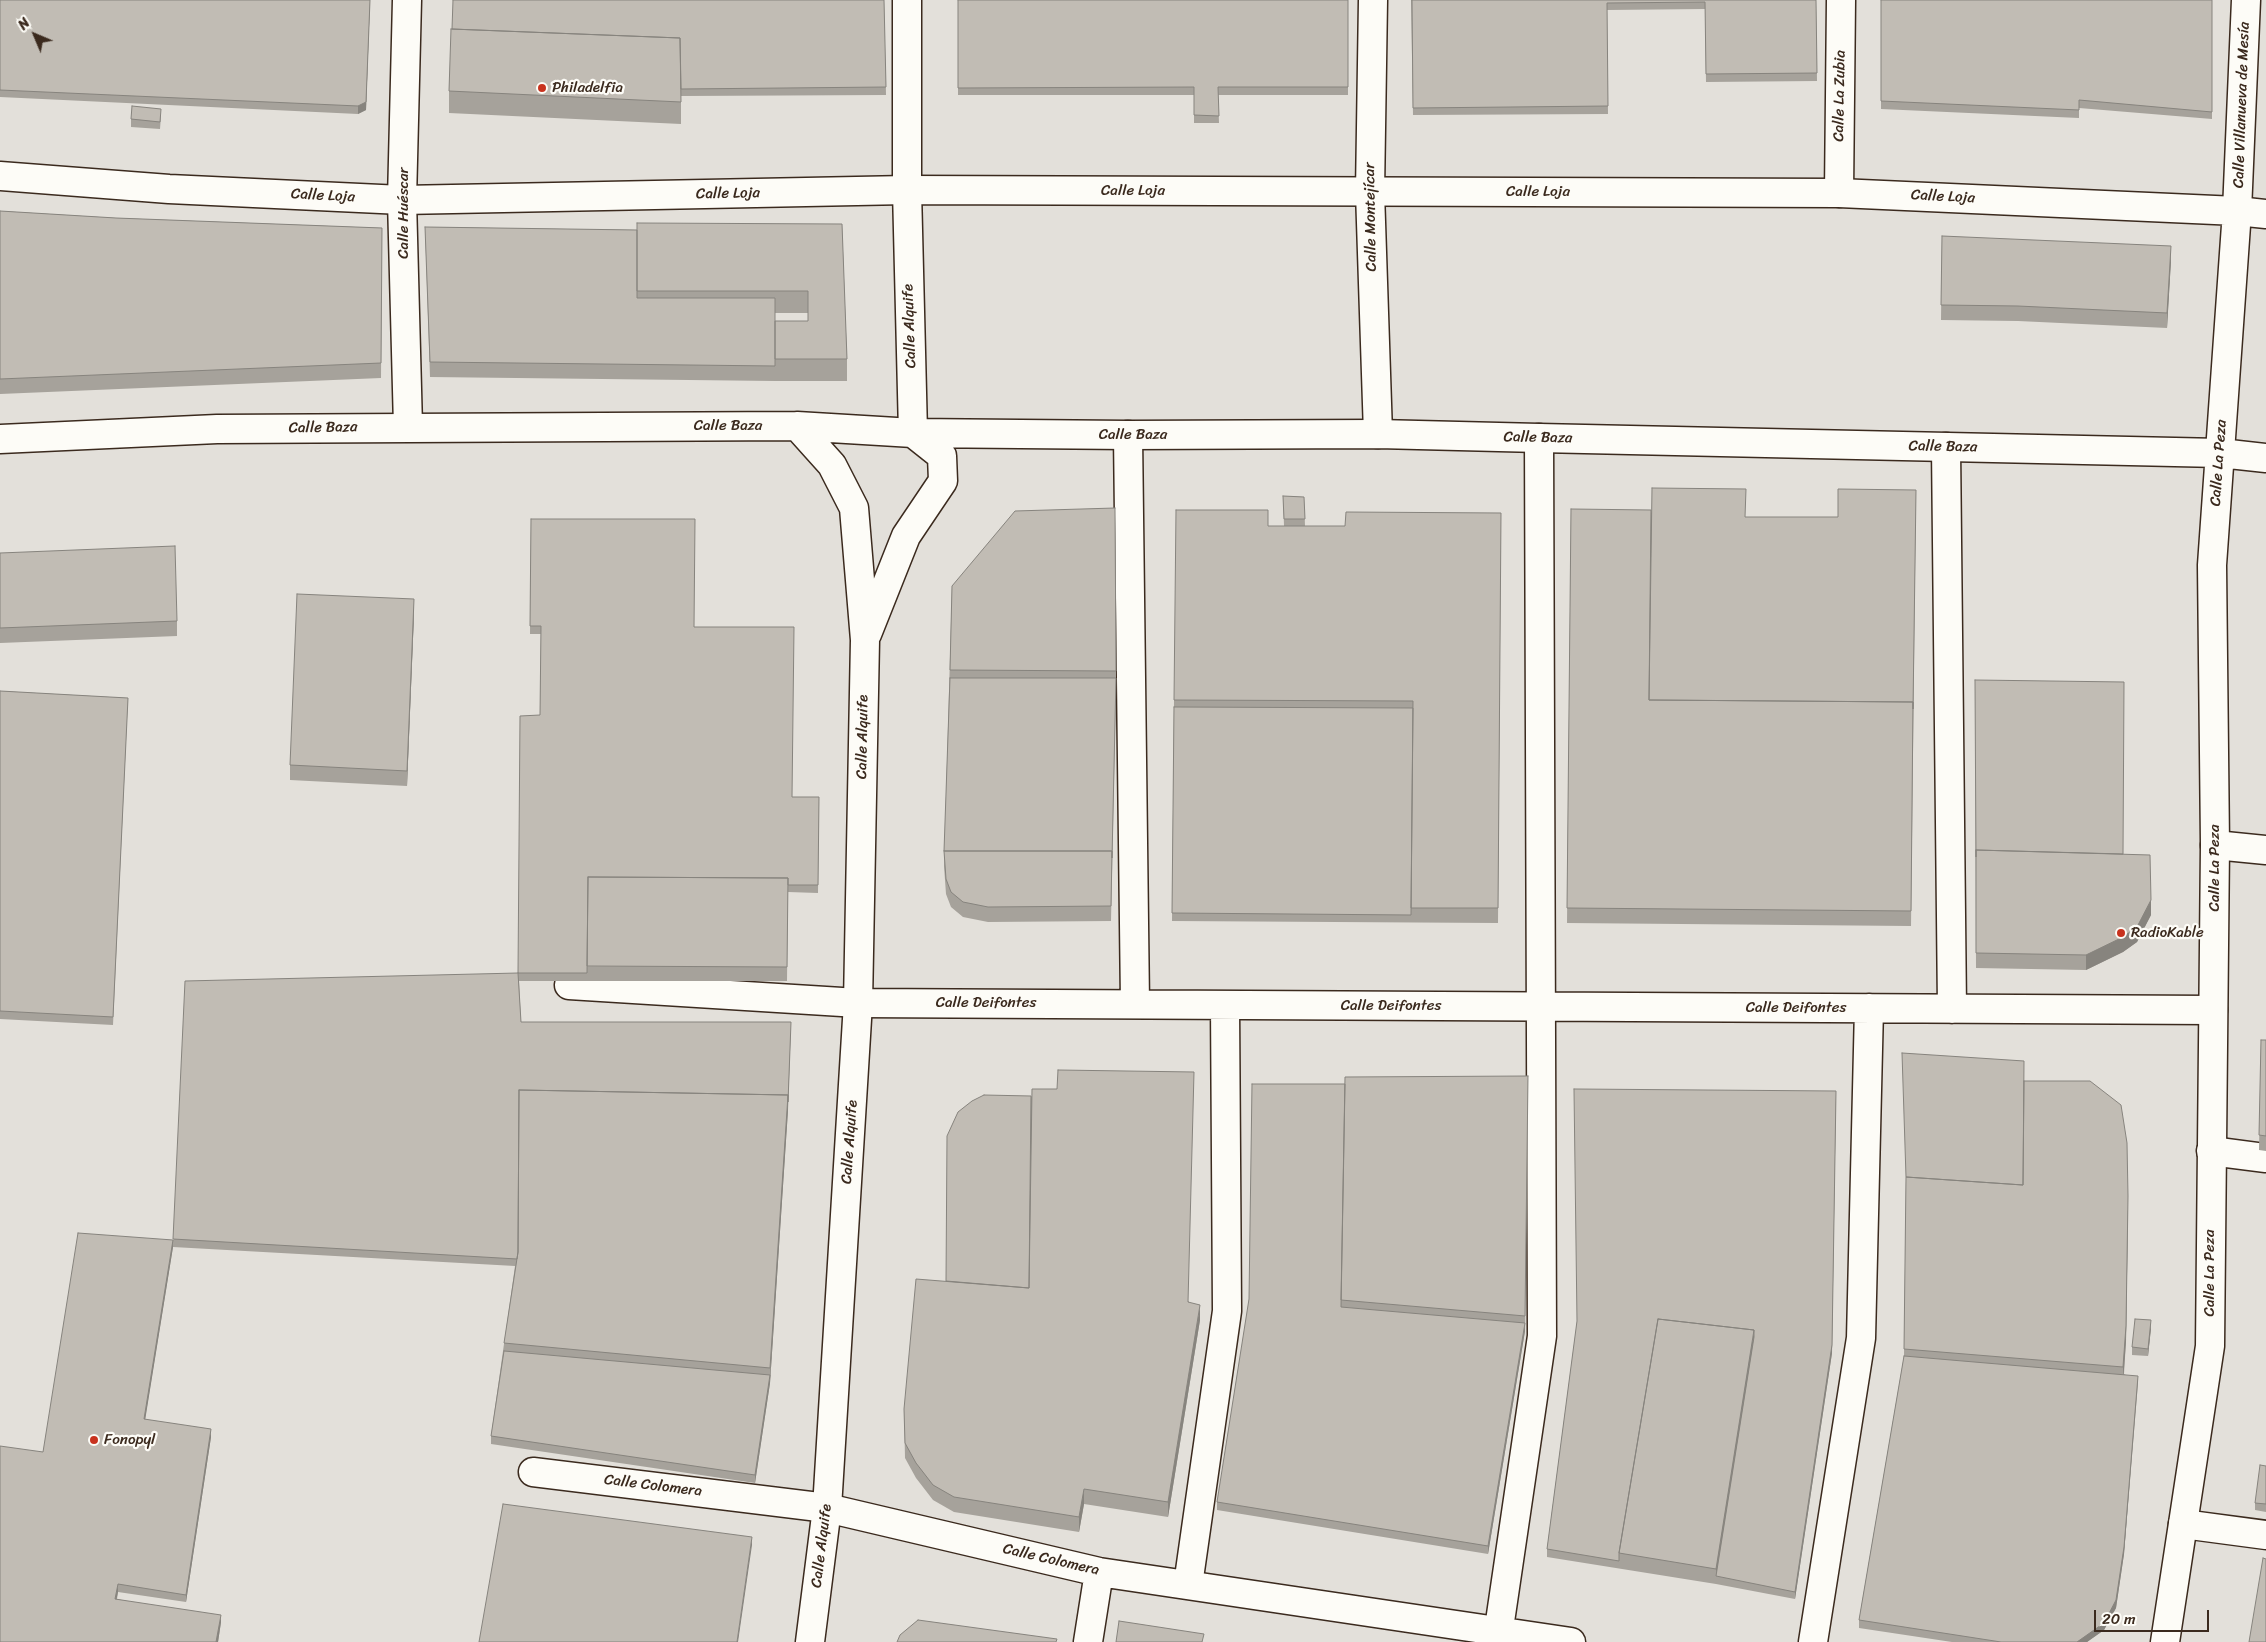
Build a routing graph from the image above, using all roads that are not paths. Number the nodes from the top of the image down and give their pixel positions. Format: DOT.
graph roads {
  1 [pos="408,0"];
  2 [pos="907,0"];
  3 [pos="1373,0"];
  4 [pos="1842,0"];
  5 [pos="2246,0"];
  6 [pos="0,176"];
  7 [pos="907,190"];
  8 [pos="1370,192"];
  9 [pos="1839,193"];
  10 [pos="402,200"];
  11 [pos="2237,211"];
  12 [pos="2266,214"];
  13 [pos="408,426"];
  14 [pos="797,426"];
  15 [pos="913,432"];
  16 [pos="1378,434"];
  17 [pos="1128,435"];
  18 [pos="1539,438"];
  19 [pos="0,439"];
  20 [pos="1946,447"];
  21 [pos="2220,453"];
  22 [pos="2266,458"];
  23 [pos="865,640"];
  24 [pos="2215,845"];
  25 [pos="2266,850"];
  26 [pos="570,985"];
  27 [pos="858,1003"];
  28 [pos="1135,1004"];
  29 [pos="1225,1005"];
  30 [pos="1540,1007"];
  31 [pos="1869,1008"];
  32 [pos="1952,1009"];
  33 [pos="2213,1010"];
  34 [pos="2211,1151"];
  35 [pos="2266,1158"];
  36 [pos="533,1472"];
  37 [pos="827,1508"];
  38 [pos="2183,1524"];
  39 [pos="2266,1535"];
  40 [pos="1099,1572"];
  41 [pos="1188,1585"];
  42 [pos="1498,1637"];
  43 [pos="810,1642"];
  44 [pos="1088,1642"];
  45 [pos="1571,1642"];
  46 [pos="1813,1642"];
  47 [pos="2165,1642"];
  1 -- 10 [label="street, Calle Huéscar"];
  2 -- 7 [label="street, Calle Alquife"];
  3 -- 8 [label="street, Calle Montejícar"];
  4 -- 9 [label="street, Calle La Zubia"];
  5 -- 11 [label="street, Calle Villanueva de Mesía"];
  6 -- 10 [label="street, Calle Loja"];
  7 -- 8 [label="street, Calle Loja"];
  7 -- 10 [label="street, Calle Loja"];
  7 -- 15 [label="street, Calle Alquife"];
  8 -- 9 [label="street, Calle Loja"];
  8 -- 16 [label="street, Calle Montejícar"];
  9 -- 11 [label="street, Calle Loja"];
  10 -- 13 [label="street, Calle Huéscar"];
  11 -- 12 [label="street, Calle Loja"];
  11 -- 21 [label="street, Calle La Peza"];
  13 -- 14 [label="street, Calle Baza"];
  13 -- 19 [label="street, Calle Baza"];
  14 -- 15 [label="street, Calle Baza"];
  14 -- 23 [label="street, Calle Alquife"];
  15 -- 17 [label="street, Calle Baza"];
  15 -- 23 [label="street, Calle Alquife"];
  16 -- 17 [label="street, Calle Baza"];
  16 -- 18 [label="street, Calle Baza"];
  17 -- 28 [label="street"];
  18 -- 20 [label="street, Calle Baza"];
  18 -- 30 [label="street"];
  20 -- 21 [label="street, Calle Baza"];
  20 -- 32 [label="street"];
  21 -- 22 [label="street, Calle Baza"];
  21 -- 24 [label="street, Calle La Peza"];
  23 -- 27 [label="street, Calle Alquife"];
  24 -- 25 [label="street"];
  24 -- 33 [label="street, Calle La Peza"];
  26 -- 27 [label="street, Calle Deifontes"];
  27 -- 28 [label="street, Calle Deifontes"];
  27 -- 37 [label="street, Calle Alquife"];
  28 -- 29 [label="street, Calle Deifontes"];
  29 -- 30 [label="street, Calle Deifontes"];
  29 -- 41 [label="street"];
  30 -- 31 [label="street, Calle Deifontes"];
  30 -- 42 [label="street"];
  31 -- 32 [label="street, Calle Deifontes"];
  31 -- 46 [label="street"];
  32 -- 33 [label="street, Calle Deifontes"];
  33 -- 34 [label="street, Calle La Peza"];
  34 -- 35 [label="street"];
  34 -- 38 [label="street, Calle La Peza"];
  36 -- 37 [label="street, Calle Colomera"];
  37 -- 40 [label="street, Calle Colomera"];
  37 -- 43 [label="street, Calle Alquife"];
  38 -- 39 [label="street"];
  38 -- 47 [label="street, Calle La Peza"];
  40 -- 41 [label="street, Calle Colomera"];
  40 -- 44 [label="street"];
  41 -- 42 [label="street, Calle Colomera"];
  42 -- 45 [label="street, Calle Colomera"];
}
